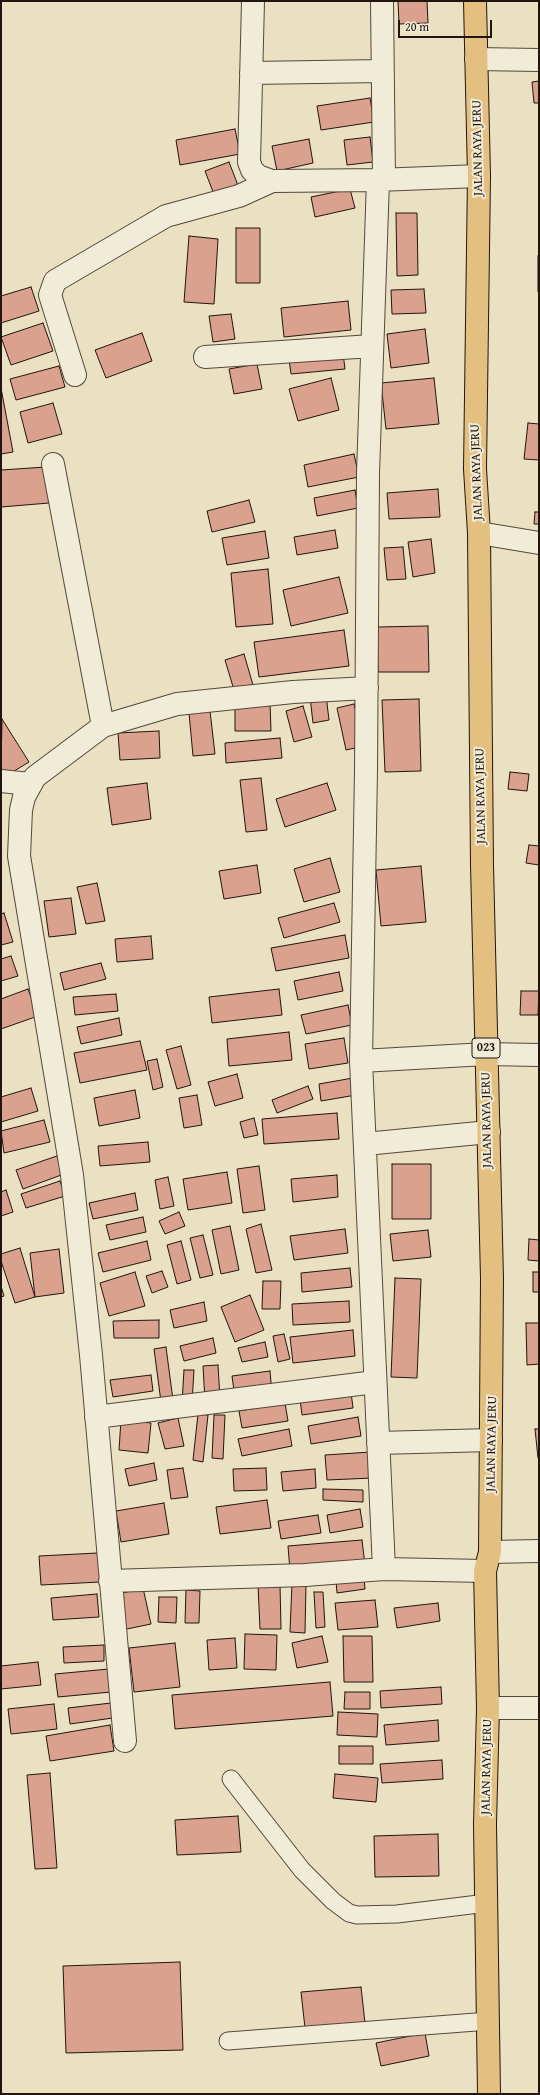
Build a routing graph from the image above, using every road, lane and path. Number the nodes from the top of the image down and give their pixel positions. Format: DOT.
graph roads {
  1 [pos="252,1"];
  2 [pos="382,1"];
  3 [pos="475,1"];
  4 [pos="476,59"];
  5 [pos="539,60"];
  6 [pos="382,71"];
  7 [pos="251,73"];
  8 [pos="479,176"];
  9 [pos="381,180"];
  10 [pos="272,181"];
  11 [pos="372,346"];
  12 [pos="205,356"];
  13 [pos="76,375"];
  14 [pos="53,464"];
  15 [pos="479,533"];
  16 [pos="539,543"];
  17 [pos="367,688"];
  18 [pos="103,726"];
  19 [pos="1,781"];
  20 [pos="30,784"];
  21 [pos="486,1054"];
  22 [pos="539,1055"];
  23 [pos="362,1061"];
  24 [pos="489,1132"];
  25 [pos="365,1144"];
  26 [pos="376,1382"];
  27 [pos="96,1417"];
  28 [pos="491,1440"];
  29 [pos="378,1443"];
  30 [pos="539,1551"];
  31 [pos="488,1561"];
  32 [pos="384,1570"];
  33 [pos="110,1581"];
  34 [pos="488,1708"];
  35 [pos="539,1708"];
  36 [pos="125,1741"];
  37 [pos="231,1779"];
  38 [pos="487,1903"];
  39 [pos="489,2021"];
  40 [pos="228,2041"];
  41 [pos="489,2094"];
  1 -- 7 [label="street"];
  2 -- 6 [label="street"];
  3 -- 4 [label="main road, JALAN RAYA JERU / 023"];
  4 -- 5 [label="street"];
  4 -- 8 [label="main road, JALAN RAYA JERU / 023"];
  6 -- 7 [label="street"];
  6 -- 9 [label="street"];
  7 -- 10 [label="street"];
  8 -- 9 [label="street"];
  8 -- 15 [label="main road, JALAN RAYA JERU / 023"];
  9 -- 10 [label="street"];
  9 -- 11 [label="street"];
  10 -- 13 [label="street"];
  11 -- 12 [label="street"];
  11 -- 17 [label="street"];
  14 -- 18 [label="street"];
  15 -- 16 [label="street"];
  15 -- 21 [label="main road, JALAN RAYA JERU / 023"];
  17 -- 18 [label="street"];
  17 -- 23 [label="street"];
  18 -- 20 [label="street"];
  19 -- 20 [label="street"];
  20 -- 27 [label="street"];
  21 -- 22 [label="street"];
  21 -- 23 [label="street"];
  21 -- 24 [label="main road, JALAN RAYA JERU / 023"];
  23 -- 25 [label="street"];
  24 -- 25 [label="street"];
  24 -- 28 [label="main road, JALAN RAYA JERU / 023"];
  25 -- 26 [label="street"];
  26 -- 27 [label="street"];
  26 -- 29 [label="street"];
  27 -- 33 [label="street"];
  28 -- 29 [label="street"];
  28 -- 31 [label="main road, JALAN RAYA JERU / 023"];
  29 -- 32 [label="street"];
  30 -- 31 [label="street"];
  31 -- 32 [label="street"];
  31 -- 34 [label="main road, JALAN RAYA JERU / 023"];
  32 -- 33 [label="street"];
  33 -- 36 [label="street"];
  34 -- 35 [label="street"];
  34 -- 38 [label="main road, JALAN RAYA JERU / 023"];
  37 -- 38 [label="lane"];
  38 -- 39 [label="main road, JALAN RAYA JERU / 023"];
  39 -- 40 [label="lane"];
  39 -- 41 [label="main road, JALAN RAYA JERU / 023"];
}
